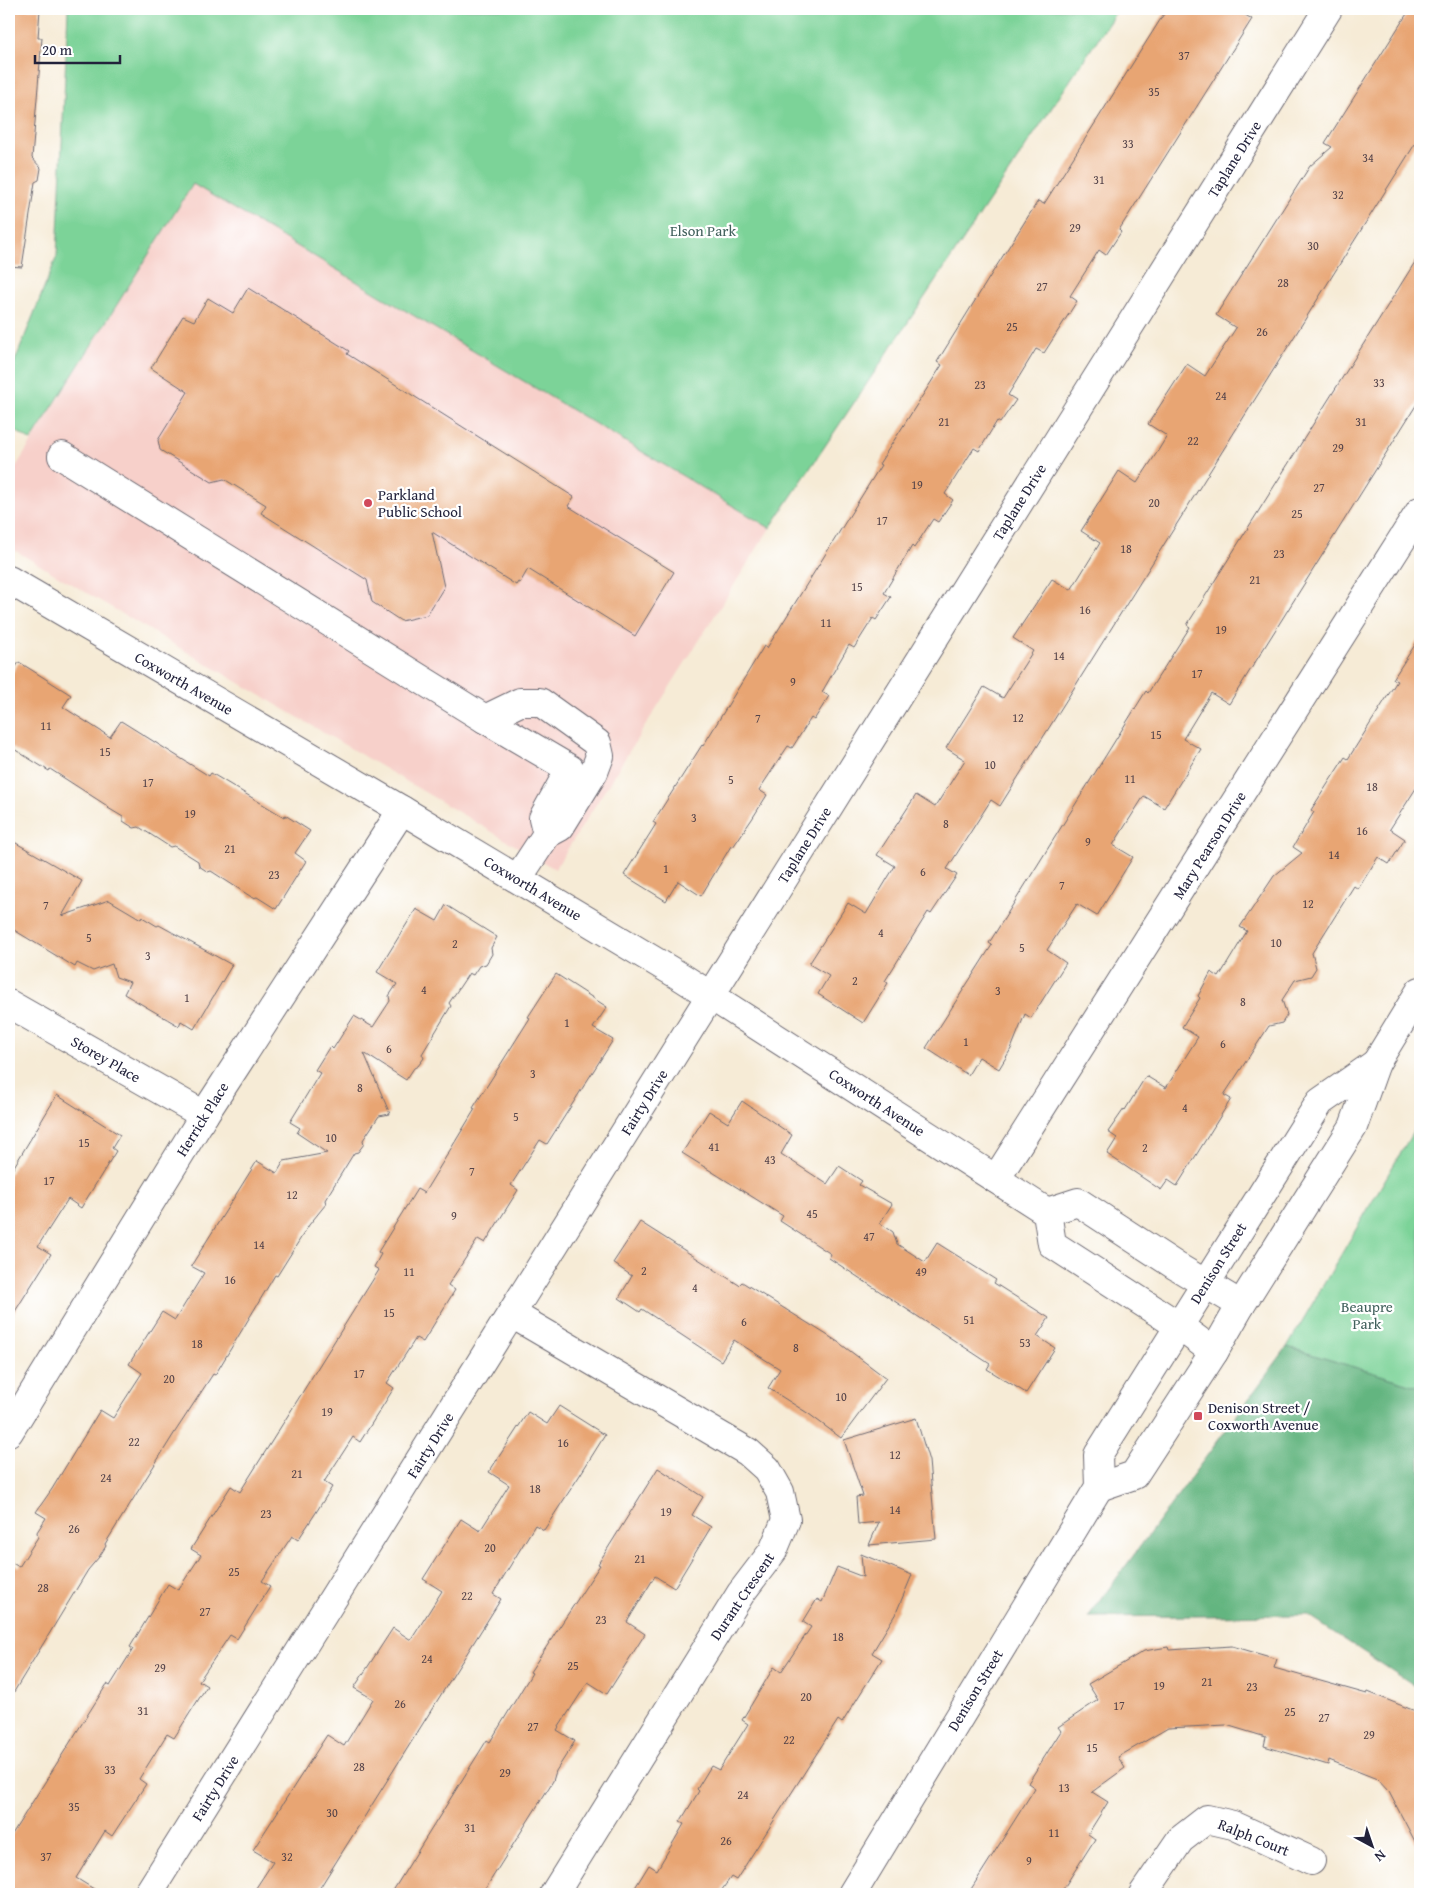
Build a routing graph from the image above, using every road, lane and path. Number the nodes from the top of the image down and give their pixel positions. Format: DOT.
graph roads {
  1 [pos="1328,9"];
  2 [pos="62,456"];
  3 [pos="1420,511"];
  4 [pos="9,580"];
  5 [pos="485,719"];
  6 [pos="402,810"];
  7 [pos="547,834"];
  8 [pos="518,878"];
  9 [pos="1420,991"];
  10 [pos="710,996"];
  11 [pos="9,1004"];
  12 [pos="1376,1063"];
  13 [pos="204,1115"];
  14 [pos="996,1179"];
  15 [pos="1047,1212"];
  16 [pos="1205,1283"];
  17 [pos="1241,1305"];
  18 [pos="512,1314"];
  19 [pos="1179,1326"];
  20 [pos="1214,1352"];
  21 [pos="9,1432"];
  22 [pos="1099,1487"];
  23 [pos="1311,1861"];
  24 [pos="148,1894"];
  25 [pos="554,1894"];
  26 [pos="852,1894"];
  27 [pos="1142,1894"];
  1 -- 10 [label="street, Taplane Drive"];
  2 -- 5 [label="street"];
  3 -- 14 [label="street, Mary Pearson Drive"];
  4 -- 6 [label="street, Coxworth Avenue"];
  5 -- 7 [label="street"];
  5 -- 7 [label="street"];
  6 -- 8 [label="street, Coxworth Avenue"];
  6 -- 13 [label="street, Herrick Place"];
  7 -- 8 [label="street"];
  8 -- 10 [label="street, Coxworth Avenue"];
  9 -- 12 [label="street, Denison Street"];
  10 -- 14 [label="street, Coxworth Avenue"];
  10 -- 18 [label="street, Fairty Drive"];
  11 -- 13 [label="street, Storey Place"];
  12 -- 16 [label="street, Denison Street"];
  12 -- 17 [label="street, Denison Street"];
  13 -- 21 [label="street, Herrick Place"];
  14 -- 15 [label="street, Coxworth Avenue"];
  15 -- 16 [label="street"];
  15 -- 19 [label="street"];
  16 -- 17 [label="street"];
  16 -- 19 [label="street, Denison Street"];
  17 -- 20 [label="street, Denison Street"];
  18 -- 24 [label="street, Fairty Drive"];
  18 -- 25 [label="street, Durant Crescent"];
  19 -- 20 [label="street"];
  19 -- 22 [label="street, Denison Street"];
  20 -- 22 [label="street, Denison Street"];
  22 -- 26 [label="street, Denison Street"];
  23 -- 27 [label="street, Ralph Court"];
}
